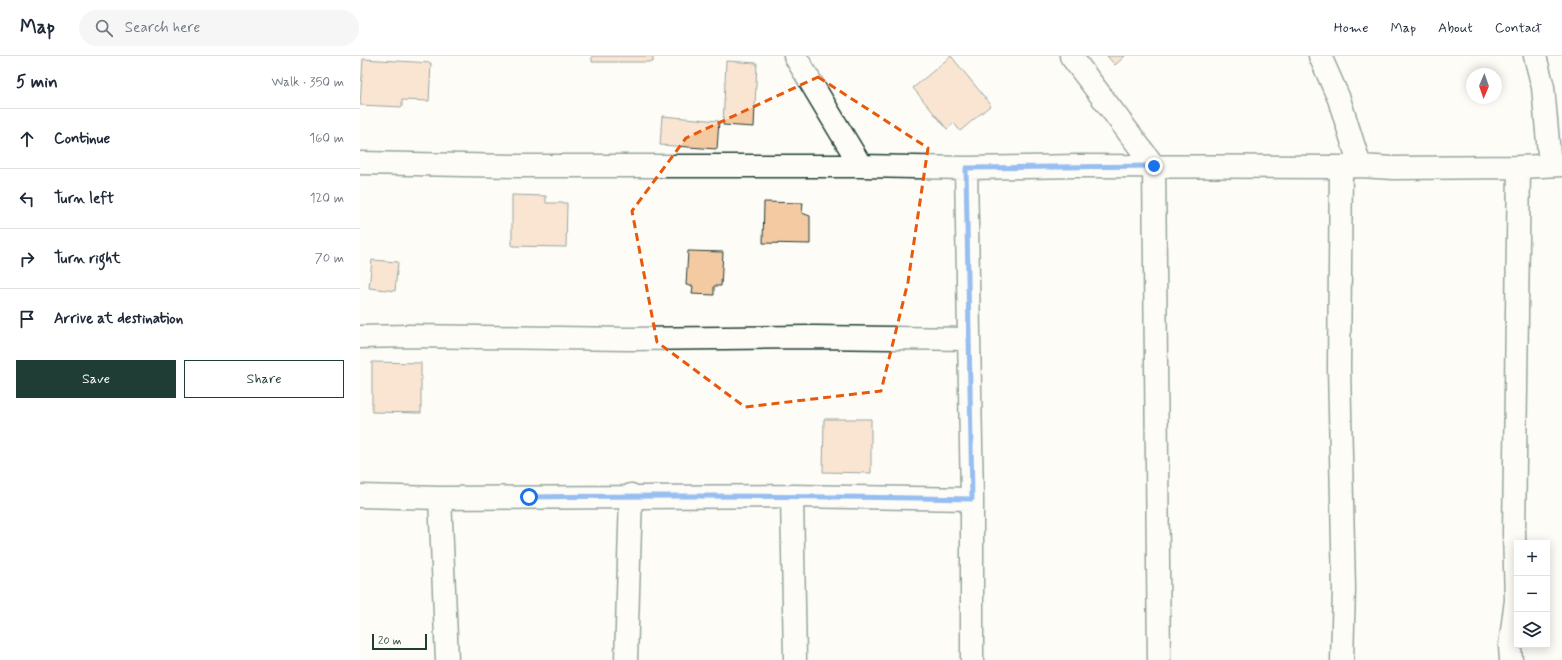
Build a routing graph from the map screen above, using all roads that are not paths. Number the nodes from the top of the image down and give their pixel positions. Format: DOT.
graph roads {
  1 [pos="795,56"];
  2 [pos="1071,56"];
  3 [pos="1320,56"];
  4 [pos="1535,56"];
  5 [pos="360,163"];
  6 [pos="1556,165"];
  7 [pos="861,166"];
  8 [pos="1154,166"];
  9 [pos="1350,166"];
  10 [pos="1519,167"];
  11 [pos="966,168"];
  12 [pos="360,337"];
  13 [pos="969,339"];
  14 [pos="360,496"];
  15 [pos="631,496"];
  16 [pos="792,496"];
  17 [pos="440,498"];
  18 [pos="972,499"];
  19 [pos="447,660"];
  20 [pos="626,660"];
  21 [pos="795,660"];
  22 [pos="972,660"];
  23 [pos="1159,660"];
  24 [pos="1342,660"];
  25 [pos="1510,660"];
  1 -- 7 [label="street"];
  2 -- 8 [label="street"];
  3 -- 9 [label="street"];
  4 -- 6 [label="street"];
  5 -- 7 [label="street"];
  6 -- 10 [label="street"];
  7 -- 11 [label="street"];
  8 -- 9 [label="street"];
  8 -- 11 [label="street"];
  8 -- 23 [label="street"];
  9 -- 10 [label="street"];
  9 -- 24 [label="street"];
  10 -- 25 [label="street"];
  11 -- 13 [label="street"];
  12 -- 13 [label="street"];
  13 -- 18 [label="street"];
  14 -- 17 [label="street"];
  15 -- 16 [label="street"];
  15 -- 17 [label="street"];
  15 -- 20 [label="street"];
  16 -- 18 [label="street"];
  16 -- 21 [label="street"];
  17 -- 19 [label="street"];
  18 -- 22 [label="street"];
}
